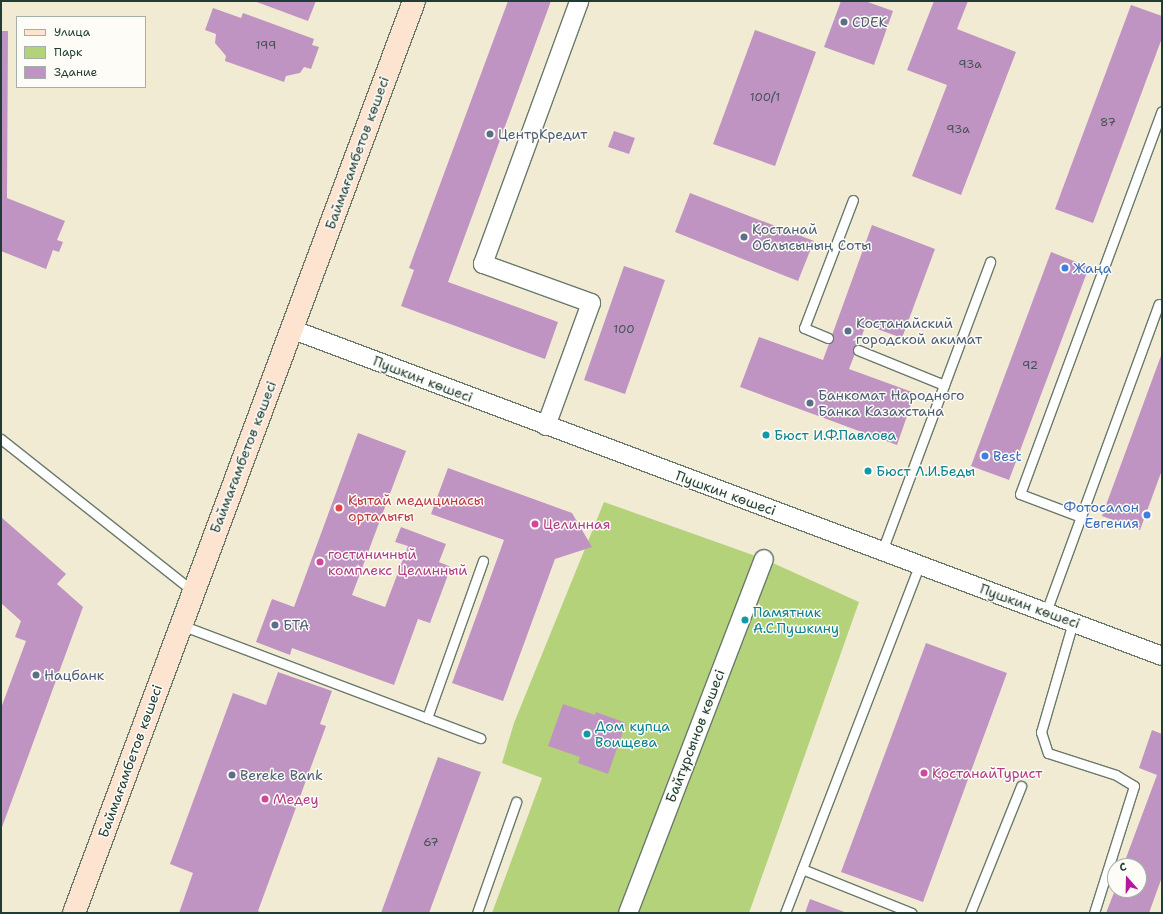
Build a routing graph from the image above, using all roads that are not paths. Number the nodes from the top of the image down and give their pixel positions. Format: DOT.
graph roads {
  1 [pos="414,1"];
  2 [pos="579,1"];
  3 [pos="1162,111"];
  4 [pos="853,200"];
  5 [pos="990,262"];
  6 [pos="1160,304"];
  7 [pos="291,330"];
  8 [pos="828,338"];
  9 [pos="858,350"];
  10 [pos="944,385"];
  11 [pos="546,426"];
  12 [pos="1,439"];
  13 [pos="1081,517"];
  14 [pos="882,551"];
  15 [pos="764,559"];
  16 [pos="483,561"];
  17 [pos="919,565"];
  18 [pos="193,591"];
  19 [pos="1046,612"];
  20 [pos="1073,622"];
  21 [pos="181,625"];
  22 [pos="1162,656"];
  23 [pos="427,718"];
  24 [pos="480,738"];
  25 [pos="1021,786"];
  26 [pos="516,802"];
  27 [pos="802,869"];
  28 [pos="74,913"];
  29 [pos="477,913"];
  30 [pos="628,913"];
  31 [pos="785,913"];
  32 [pos="912,913"];
  33 [pos="970,913"];
  34 [pos="1094,913"];
  1 -- 7 [label="main road, Баймағамбетов көшесі"];
  2 -- 11 [label="street"];
  3 -- 13 [label="lane"];
  4 -- 8 [label="lane"];
  5 -- 10 [label="lane"];
  6 -- 13 [label="lane"];
  7 -- 11 [label="street, Пушкин көшесі"];
  7 -- 18 [label="main road, Баймағамбетов көшесі"];
  9 -- 10 [label="lane"];
  10 -- 14 [label="lane"];
  11 -- 14 [label="street, Пушкин көшесі"];
  12 -- 18 [label="lane"];
  13 -- 19 [label="lane"];
  14 -- 17 [label="street, Пушкин көшесі"];
  15 -- 30 [label="street, Байтұрсынов көшесі"];
  16 -- 23 [label="lane"];
  17 -- 19 [label="street, Пушкин көшесі"];
  17 -- 27 [label="lane"];
  18 -- 21 [label="main road, Баймағамбетов көшесі"];
  19 -- 20 [label="street, Пушкин көшесі"];
  20 -- 22 [label="street, Пушкин көшесі"];
  20 -- 34 [label="lane"];
  21 -- 23 [label="lane"];
  21 -- 28 [label="main road, Баймағамбетов көшесі"];
  23 -- 24 [label="lane"];
  25 -- 33 [label="lane"];
  26 -- 29 [label="lane"];
  27 -- 31 [label="lane"];
  27 -- 32 [label="lane"];
}
